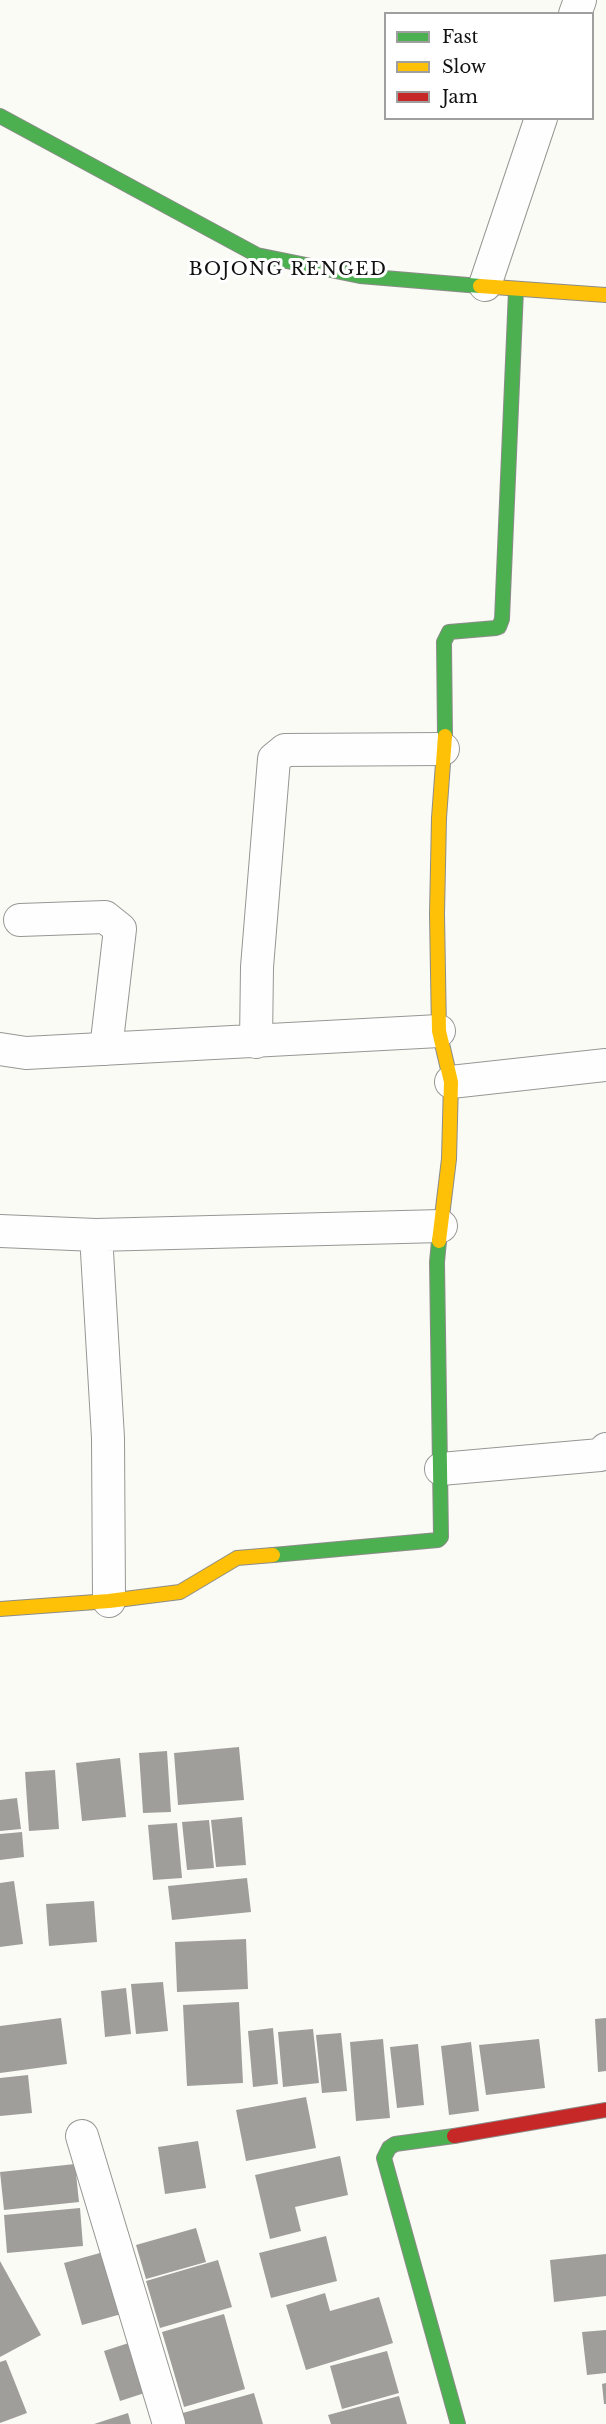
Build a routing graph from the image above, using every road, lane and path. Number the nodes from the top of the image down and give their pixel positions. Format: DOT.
graph roads {
  1 [pos="0,116"];
  2 [pos="540,120"];
  3 [pos="484,285"];
  4 [pos="516,290"];
  5 [pos="606,295"];
  6 [pos="443,749"];
  7 [pos="20,920"];
  8 [pos="439,1031"];
  9 [pos="256,1042"];
  10 [pos="0,1049"];
  11 [pos="106,1049"];
  12 [pos="606,1065"];
  13 [pos="451,1082"];
  14 [pos="441,1226"];
  15 [pos="0,1231"];
  16 [pos="96,1235"];
  17 [pos="606,1449"];
  18 [pos="441,1468"];
  19 [pos="109,1601"];
  20 [pos="0,1609"];
  21 [pos="606,2110"];
  22 [pos="82,2136"];
  23 [pos="169,2424"];
  24 [pos="458,2424"];
  1 -- 3 [label="street"];
  2 -- 3 [label="street"];
  3 -- 4 [label="street"];
  4 -- 5 [label="street"];
  4 -- 6 [label="street"];
  6 -- 8 [label="street"];
  6 -- 9 [label="street"];
  7 -- 11 [label="street"];
  8 -- 9 [label="street"];
  8 -- 13 [label="street"];
  9 -- 11 [label="street"];
  10 -- 11 [label="street"];
  12 -- 13 [label="street"];
  13 -- 14 [label="street"];
  14 -- 16 [label="street"];
  14 -- 18 [label="street"];
  15 -- 16 [label="street"];
  16 -- 19 [label="street"];
  17 -- 18 [label="street"];
  18 -- 19 [label="street"];
  19 -- 20 [label="street"];
  21 -- 24 [label="street"];
  22 -- 23 [label="street"];
}
